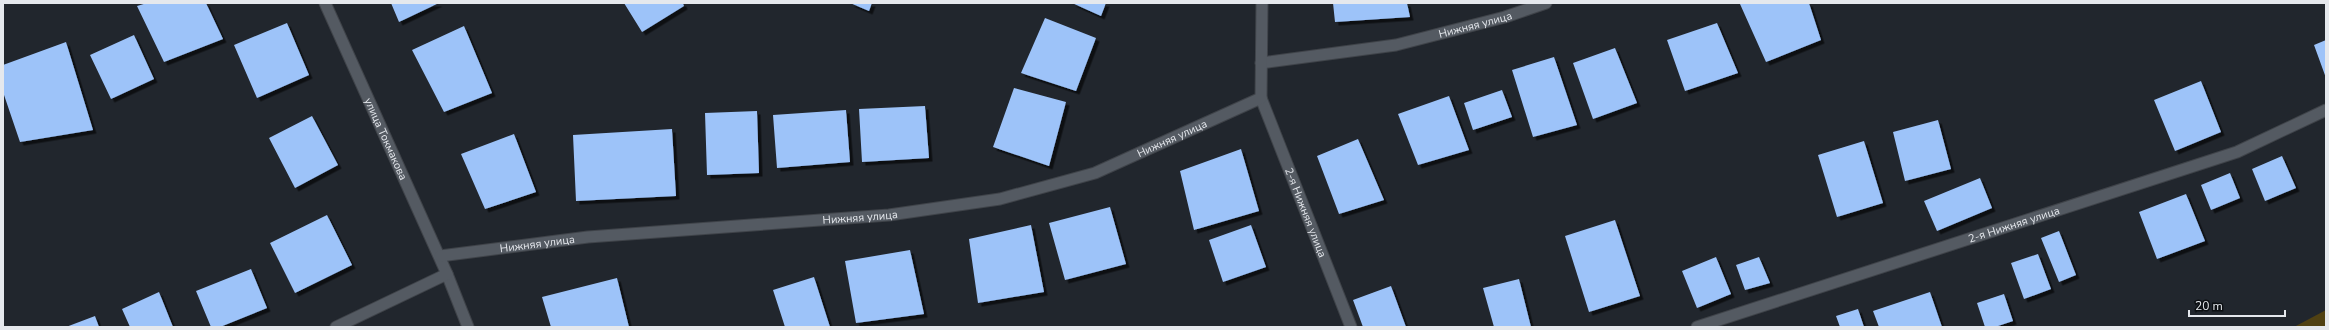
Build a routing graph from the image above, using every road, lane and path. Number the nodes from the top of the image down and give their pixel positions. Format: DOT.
graph roads {
  1 [pos="325,3"];
  2 [pos="1262,3"];
  3 [pos="1546,3"];
  4 [pos="1261,63"];
  5 [pos="1261,98"];
  6 [pos="2326,110"];
  7 [pos="440,256"];
  8 [pos="447,274"];
  9 [pos="336,327"];
  10 [pos="468,327"];
  11 [pos="1351,327"];
  12 [pos="1697,327"];
  1 -- 7 [label="street, улица Токмакова"];
  2 -- 4 [label="street"];
  3 -- 4 [label="street, Нижняя улица"];
  4 -- 5 [label="street"];
  5 -- 7 [label="street, Нижняя улица"];
  5 -- 11 [label="street, 2-я Нижняя улица"];
  6 -- 12 [label="street, 2-я Нижняя улица"];
  7 -- 8 [label="street, улица Токмакова"];
  8 -- 9 [label="street"];
  8 -- 10 [label="street, улица Токмакова"];
}
